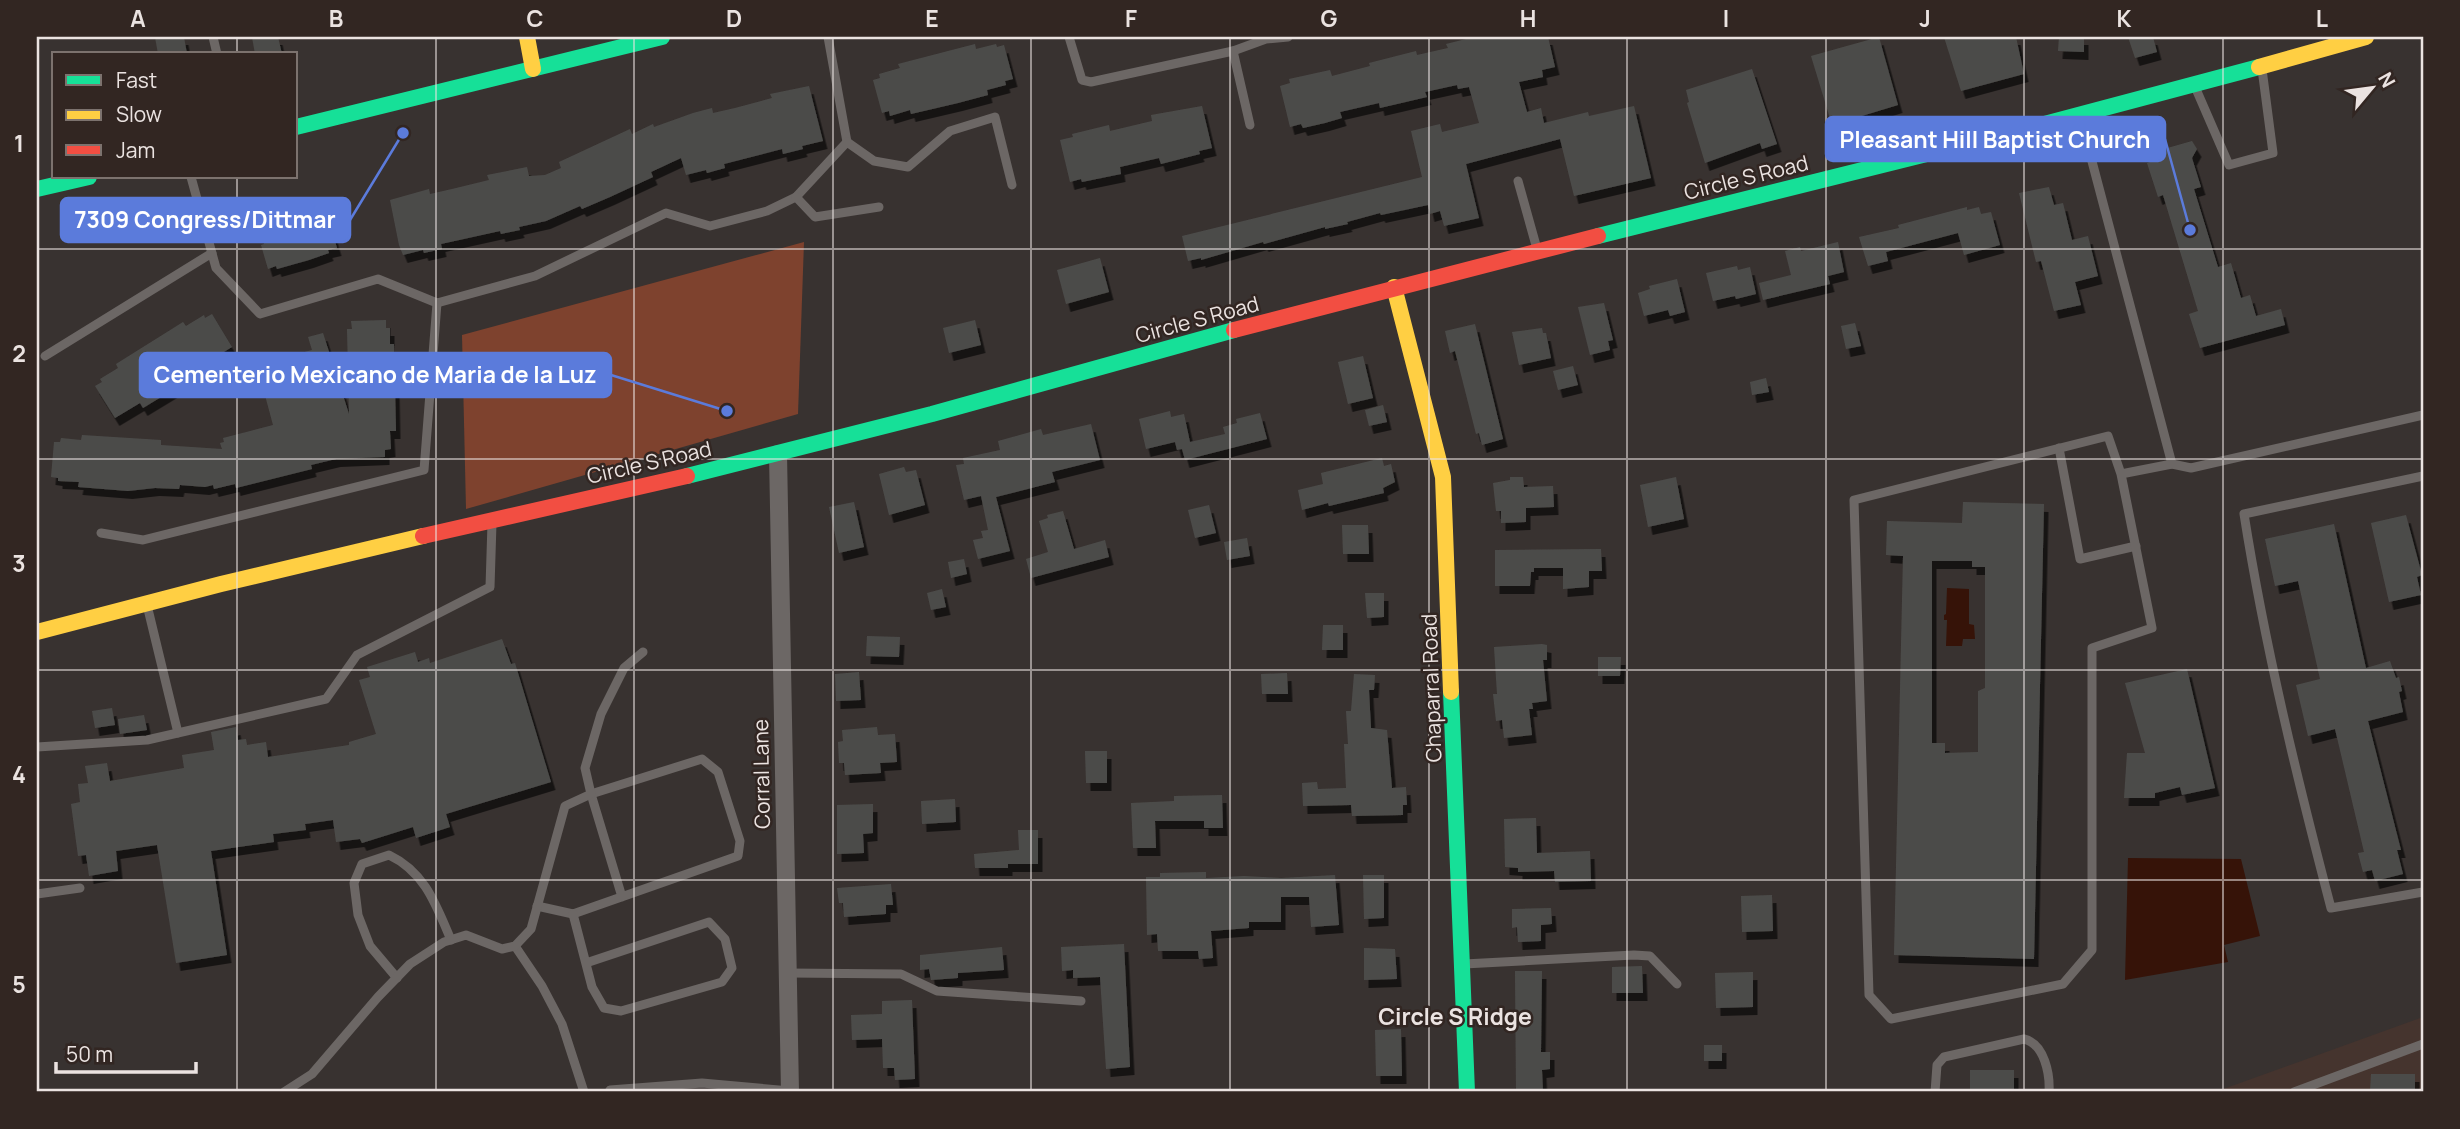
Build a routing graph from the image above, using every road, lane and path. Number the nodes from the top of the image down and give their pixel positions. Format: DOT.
graph roads {
  1 [pos="527,37"];
  2 [pos="662,37"];
  3 [pos="828,37"];
  4 [pos="1069,37"];
  5 [pos="1288,37"];
  6 [pos="2366,37"];
  7 [pos="1233,51"];
  8 [pos="2261,67"];
  9 [pos="533,69"];
  10 [pos="2195,85"];
  11 [pos="2080,114"];
  12 [pos="1250,125"];
  13 [pos="298,127"];
  14 [pos="847,142"];
  15 [pos="85,178"];
  16 [pos="191,178"];
  17 [pos="1518,181"];
  18 [pos="1012,186"];
  19 [pos="37,189"];
  20 [pos="796,197"];
  21 [pos="879,206"];
  22 [pos="1537,251"];
  23 [pos="212,253"];
  24 [pos="1394,287"];
  25 [pos="437,303"];
  26 [pos="45,356"];
  27 [pos="2423,415"];
  28 [pos="2059,448"];
  29 [pos="778,454"];
  30 [pos="2172,464"];
  31 [pos="2120,474"];
  32 [pos="2423,476"];
  33 [pos="492,520"];
  34 [pos="101,533"];
  35 [pos="2136,546"];
  36 [pos="146,603"];
  37 [pos="37,632"];
  38 [pos="643,652"];
  39 [pos="178,733"];
  40 [pos="37,747"];
  41 [pos="591,794"];
  42 [pos="80,888"];
  43 [pos="2423,892"];
  44 [pos="37,894"];
  45 [pos="622,897"];
  46 [pos="537,906"];
  47 [pos="573,914"];
  48 [pos="452,940"];
  49 [pos="515,946"];
  50 [pos="586,963"];
  51 [pos="1462,964"];
  52 [pos="788,972"];
  53 [pos="397,978"];
  54 [pos="1677,984"];
  55 [pos="1081,1001"];
  56 [pos="2423,1044"];
  57 [pos="284,1092"];
  58 [pos="584,1092"];
  59 [pos="609,1092"];
  60 [pos="790,1092"];
  61 [pos="1468,1092"];
  62 [pos="1936,1092"];
  63 [pos="2049,1092"];
  64 [pos="2294,1092"];
  1 -- 9 [label="street"];
  2 -- 9 [label="street"];
  3 -- 14 [label="lane"];
  4 -- 7 [label="lane"];
  5 -- 7 [label="lane"];
  6 -- 8 [label="street, Circle S Road"];
  7 -- 12 [label="lane"];
  8 -- 10 [label="street, Circle S Road"];
  8 -- 10 [label="lane"];
  9 -- 13 [label="street"];
  10 -- 11 [label="street, Circle S Road"];
  11 -- 22 [label="street, Circle S Road"];
  11 -- 30 [label="lane"];
  14 -- 18 [label="lane"];
  14 -- 20 [label="lane"];
  15 -- 19 [label="street"];
  16 -- 23 [label="lane"];
  17 -- 22 [label="lane"];
  20 -- 21 [label="lane"];
  20 -- 25 [label="lane"];
  22 -- 24 [label="street, Circle S Road"];
  23 -- 25 [label="lane"];
  23 -- 26 [label="lane"];
  24 -- 29 [label="street, Circle S Road"];
  24 -- 51 [label="street, Chaparral Road"];
  25 -- 34 [label="lane"];
  27 -- 30 [label="lane"];
  28 -- 31 [label="lane"];
  28 -- 35 [label="lane"];
  28 -- 35 [label="lane"];
  29 -- 33 [label="street, Circle S Road"];
  29 -- 52 [label="street, Corral Lane"];
  30 -- 31 [label="lane"];
  31 -- 35 [label="lane"];
  32 -- 43 [label="lane"];
  33 -- 36 [label="street, Circle S Road"];
  33 -- 39 [label="lane"];
  36 -- 37 [label="street, Circle S Road"];
  36 -- 39 [label="lane"];
  38 -- 41 [label="lane"];
  39 -- 40 [label="lane"];
  41 -- 45 [label="lane"];
  41 -- 45 [label="lane"];
  41 -- 46 [label="lane"];
  42 -- 44 [label="lane"];
  45 -- 47 [label="lane"];
  46 -- 47 [label="lane"];
  46 -- 49 [label="lane"];
  47 -- 50 [label="lane"];
  48 -- 49 [label="lane"];
  48 -- 53 [label="lane"];
  48 -- 53 [label="lane"];
  49 -- 58 [label="lane"];
  50 -- 50 [label="lane"];
  51 -- 54 [label="lane"];
  51 -- 61 [label="street, Chaparral Road"];
  52 -- 55 [label="lane"];
  52 -- 60 [label="street, Corral Lane"];
  53 -- 57 [label="lane"];
  56 -- 64 [label="lane"];
  59 -- 60 [label="lane"];
  62 -- 63 [label="lane"];
}
